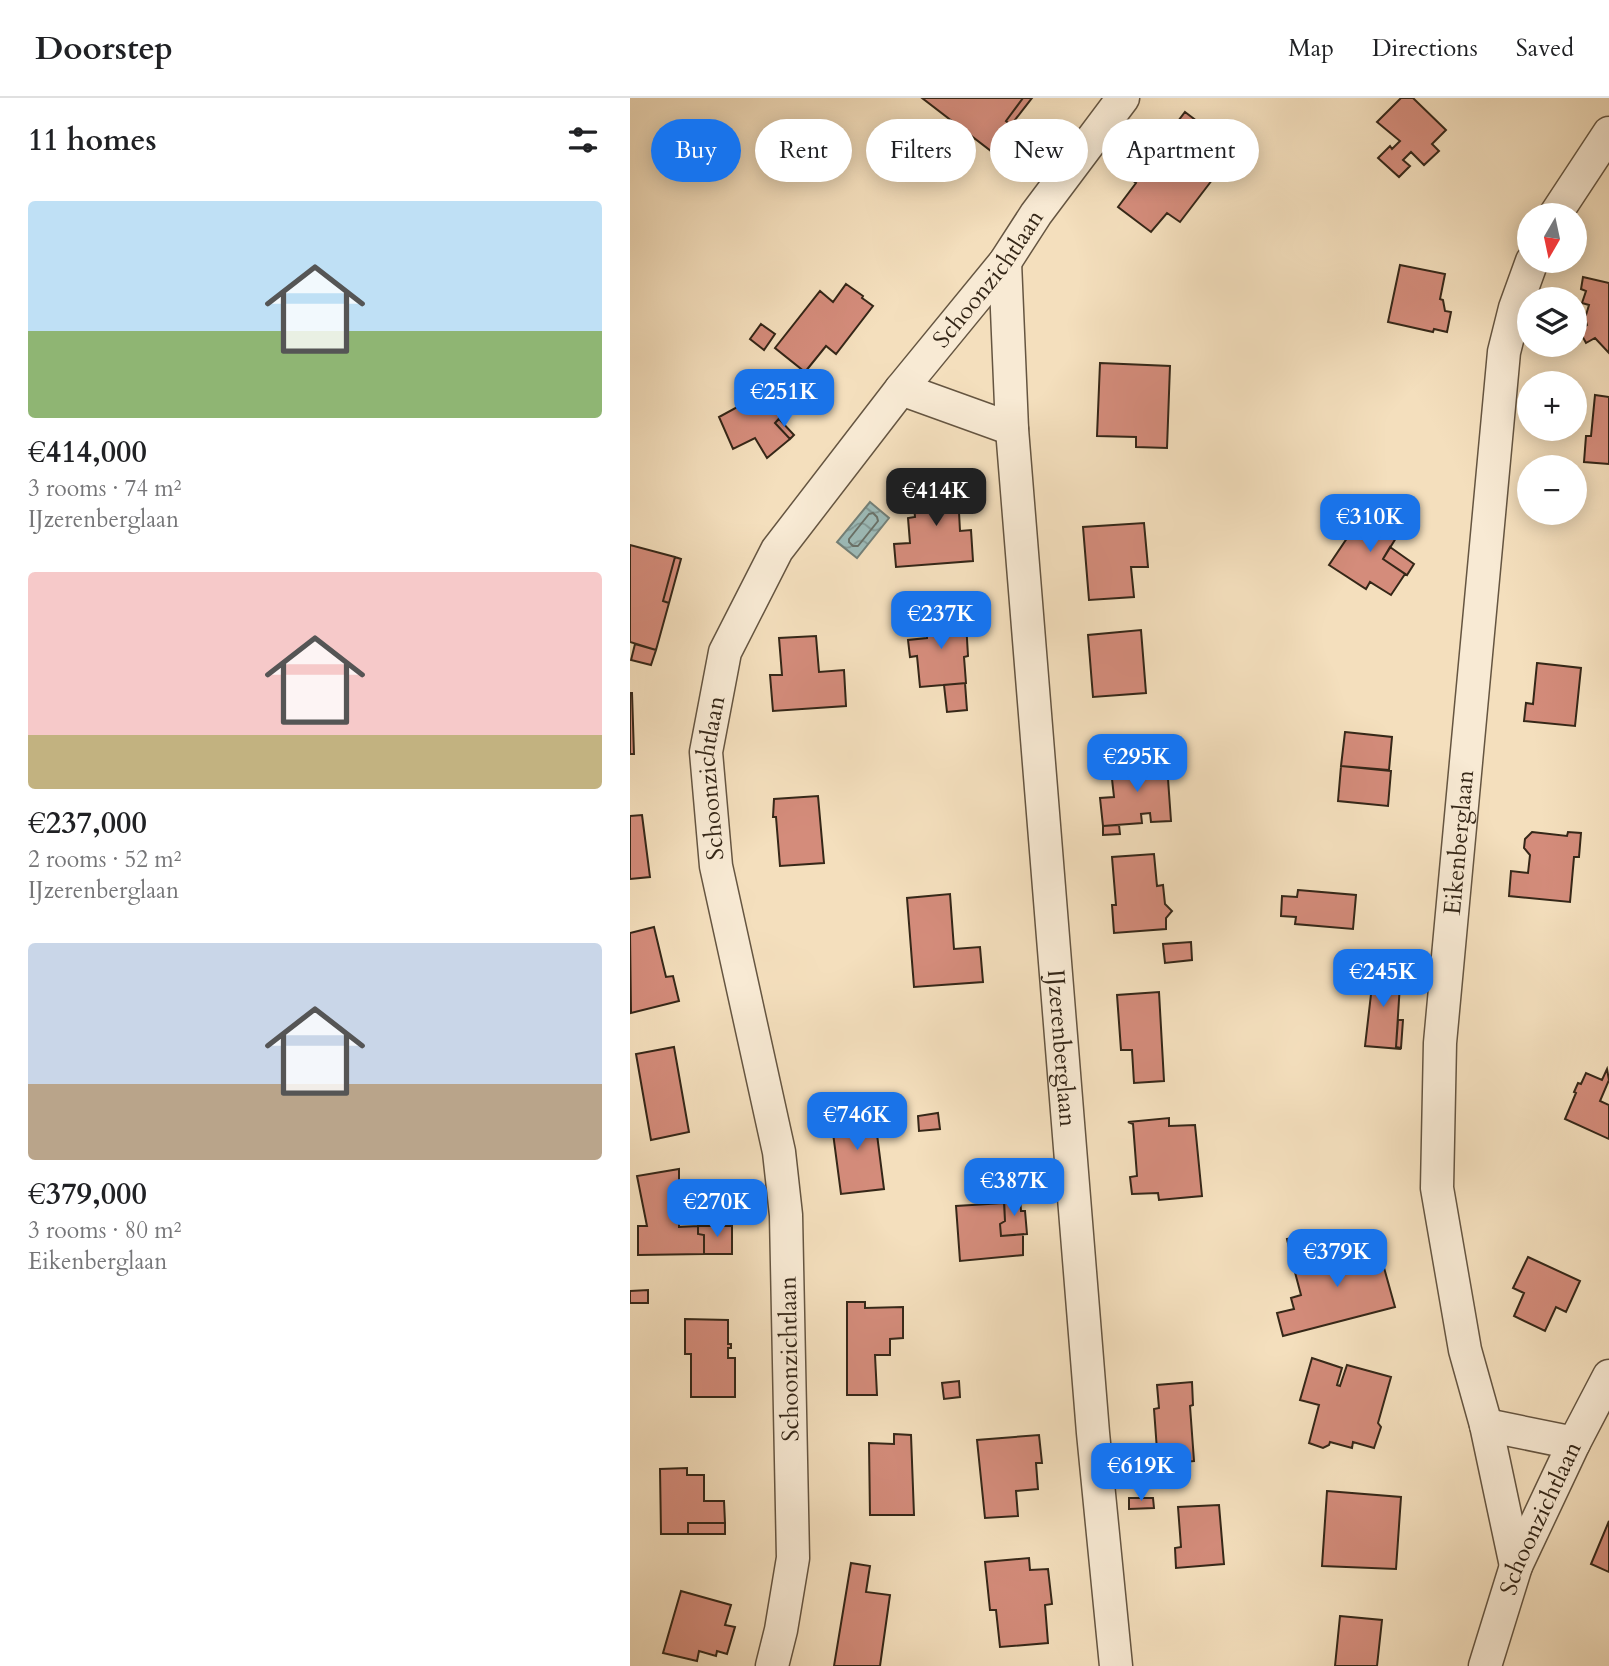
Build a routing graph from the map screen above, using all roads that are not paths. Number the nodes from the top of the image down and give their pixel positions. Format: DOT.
graph roads {
  1 [pos="1123,98"];
  2 [pos="1609,133"];
  3 [pos="1563,203"];
  4 [pos="1005,262"];
  5 [pos="1528,273"];
  6 [pos="901,389"];
  7 [pos="1012,429"];
  8 [pos="1609,1376"];
  9 [pos="1486,1425"];
  10 [pos="1574,1443"];
  11 [pos="1516,1566"];
  12 [pos="772,1666"];
  13 [pos="1116,1666"];
  14 [pos="1485,1666"];
  1 -- 4 [label="street, Schoonzichtlaan"];
  2 -- 3 [label="street"];
  4 -- 6 [label="street, Schoonzichtlaan"];
  4 -- 7 [label="street, IJzerenberglaan"];
  5 -- 9 [label="street, Eikenberglaan"];
  6 -- 7 [label="street"];
  6 -- 12 [label="street, Schoonzichtlaan"];
  7 -- 13 [label="street, IJzerenberglaan"];
  8 -- 10 [label="street, Schoonzichtlaan"];
  9 -- 10 [label="street"];
  9 -- 11 [label="street, Eikenberglaan"];
  10 -- 11 [label="street, Schoonzichtlaan"];
  11 -- 14 [label="street, Schoonzichtlaan"];
}
